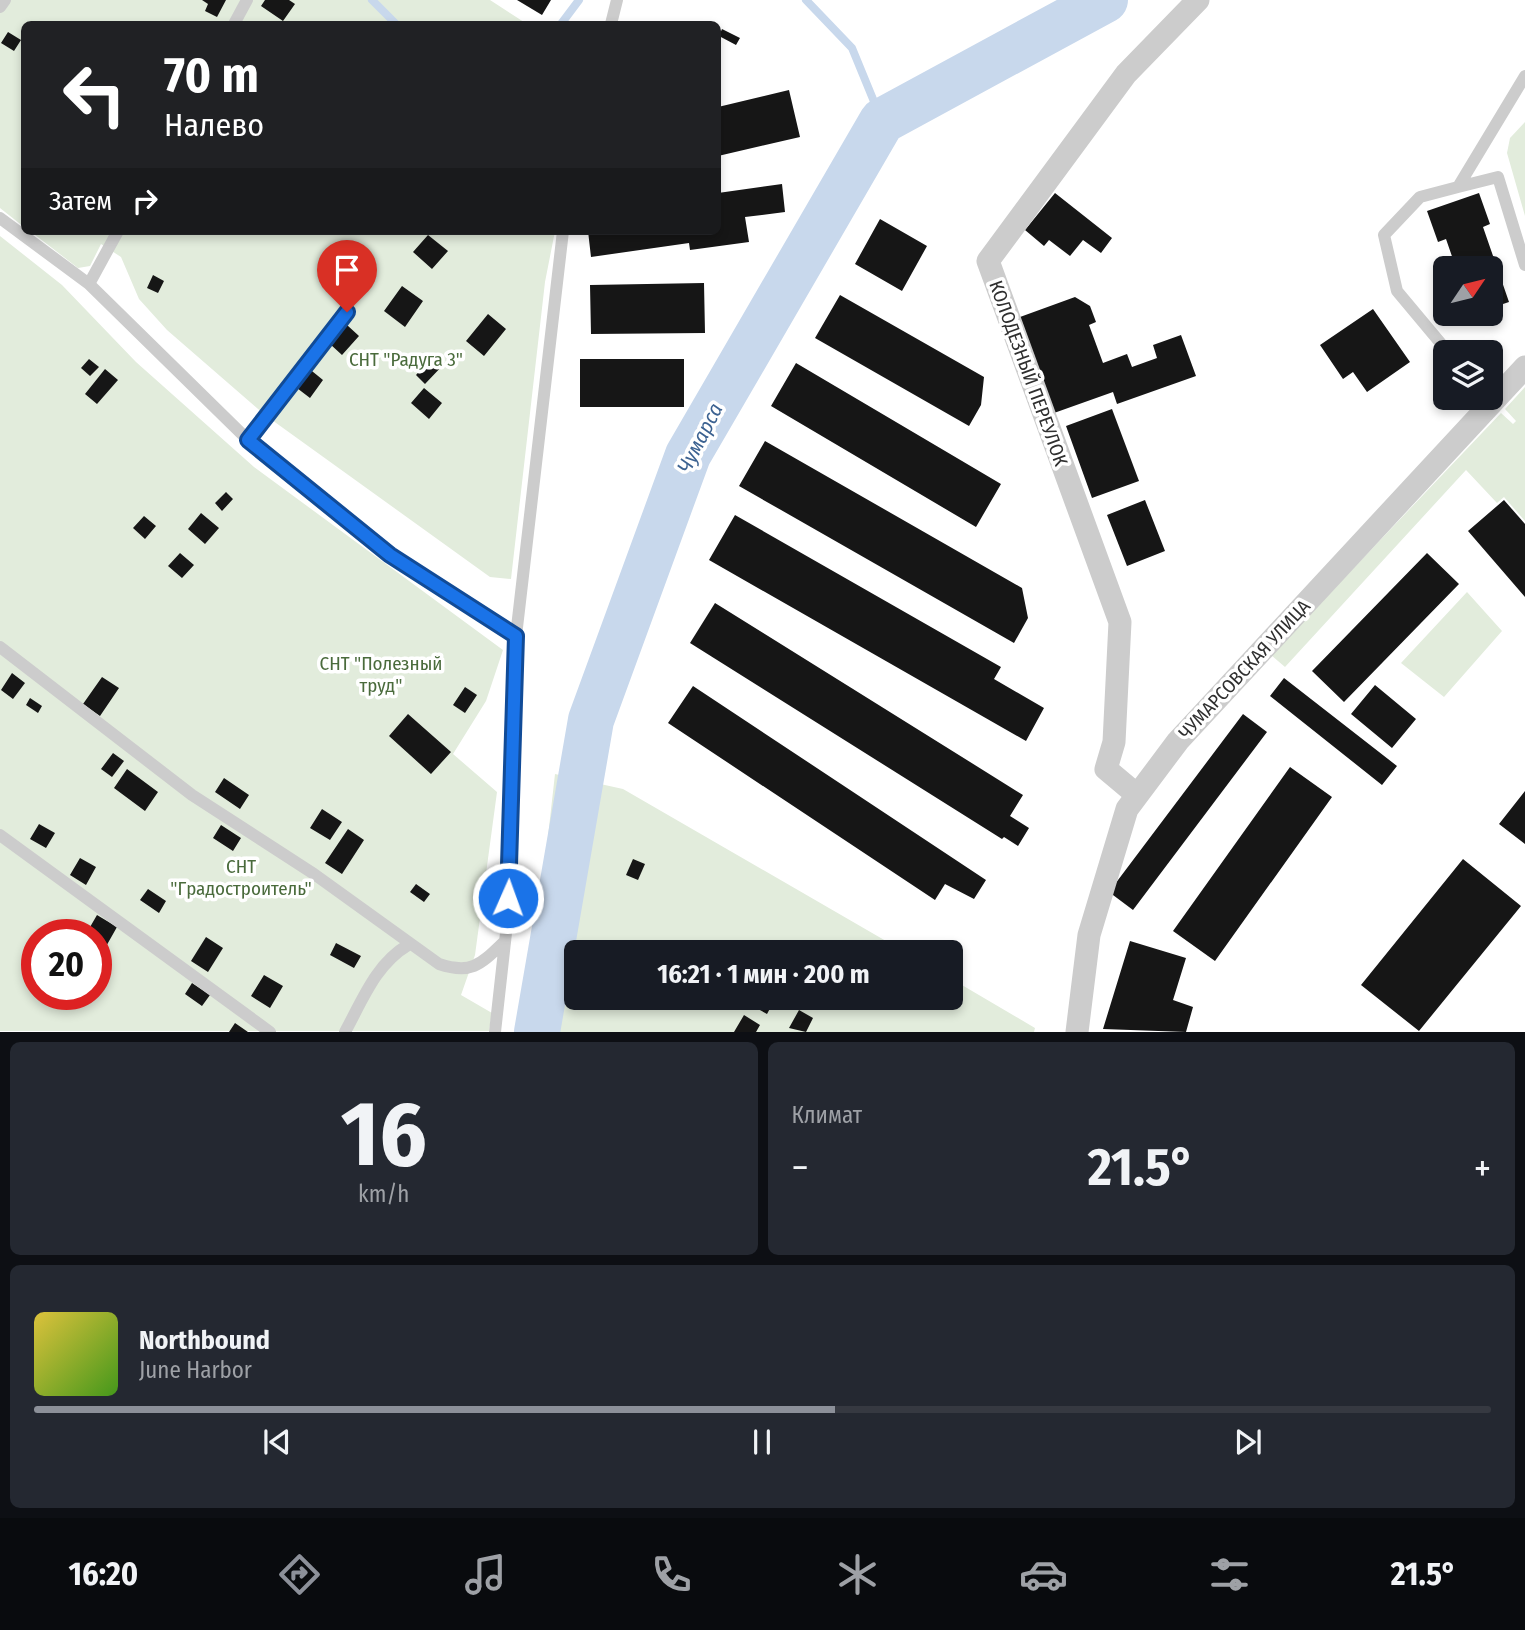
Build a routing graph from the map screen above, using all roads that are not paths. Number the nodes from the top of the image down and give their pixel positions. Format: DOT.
graph roads {
  1 [pos="5,0"];
  2 [pos="247,0"];
  3 [pos="617,0"];
  4 [pos="1198,0"];
  5 [pos="0,7"];
  6 [pos="236,21"];
  7 [pos="612,21"];
  8 [pos="1525,76"];
  9 [pos="1458,187"];
  10 [pos="0,218"];
  11 [pos="21,234"];
  12 [pos="23,235"];
  13 [pos="116,235"];
  14 [pos="563,235"];
  15 [pos="1525,265"];
  16 [pos="89,284"];
  17 [pos="347,312"];
  18 [pos="1438,340"];
  19 [pos="1525,367"];
  20 [pos="1503,388"];
  21 [pos="1481,410"];
  22 [pos="248,440"];
  23 [pos="516,636"];
  24 [pos="0,647"];
  25 [pos="1137,795"];
  26 [pos="0,835"];
  27 [pos="505,941"];
  28 [pos="408,945"];
  29 [pos="270,1031"];
  30 [pos="345,1031"];
  31 [pos="495,1031"];
  32 [pos="1077,1031"];
  1 -- 5 [label="lane"];
  2 -- 6 [label="lane"];
  3 -- 7 [label="lane"];
  4 -- 25 [label="street, КОЛОДЕЗНЫЙ ПЕРЕУЛОК"];
  8 -- 9 [label="lane"];
  9 -- 15 [label="lane"];
  9 -- 18 [label="lane"];
  10 -- 11 [label="lane"];
  12 -- 16 [label="lane"];
  13 -- 16 [label="lane"];
  14 -- 23 [label="lane"];
  16 -- 22 [label="lane"];
  17 -- 22 [label="lane"];
  19 -- 20 [label="street, ЧУМАРСОВСКАЯ УЛИЦА"];
  21 -- 25 [label="street, ЧУМАРСОВСКАЯ УЛИЦА"];
  22 -- 23 [label="lane"];
  23 -- 27 [label="lane"];
  24 -- 28 [label="lane"];
  25 -- 32 [label="street, ЧУМАРСОВСКАЯ УЛИЦА"];
  26 -- 29 [label="lane"];
  27 -- 28 [label="lane"];
  27 -- 31 [label="lane"];
  28 -- 30 [label="lane"];
}
